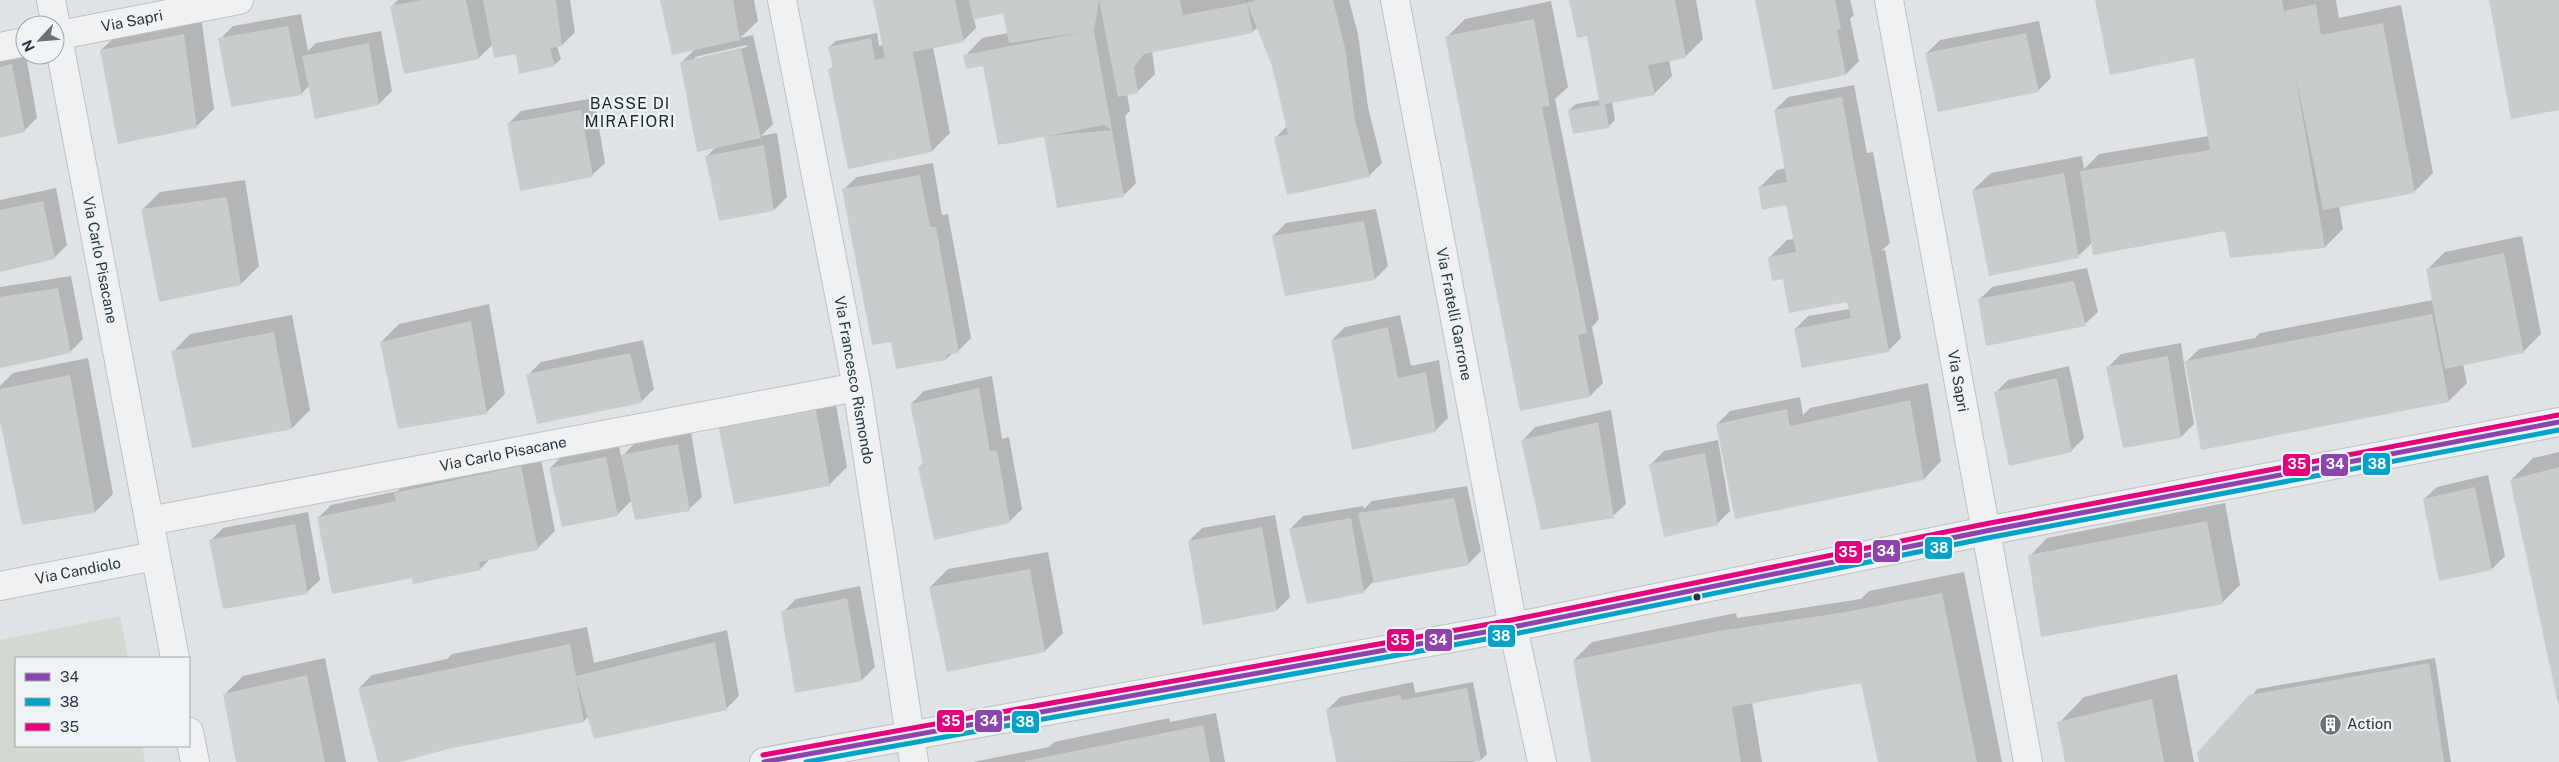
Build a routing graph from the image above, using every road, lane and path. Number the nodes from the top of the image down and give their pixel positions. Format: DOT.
graph roads {
  1 [pos="51,0"];
  2 [pos="239,0"];
  3 [pos="782,0"];
  4 [pos="1395,0"];
  5 [pos="1889,0"];
  6 [pos="53,15"];
  7 [pos="65,34"];
  8 [pos="15,44"];
  9 [pos="0,47"];
  10 [pos="62,65"];
  11 [pos="857,387"];
  12 [pos="2559,422"];
  13 [pos="149,521"];
  14 [pos="1986,532"];
  15 [pos="156,556"];
  16 [pos="0,586"];
  17 [pos="1513,627"];
  18 [pos="175,657"];
  19 [pos="910,734"];
  20 [pos="190,738"];
  21 [pos="194,762"];
  22 [pos="764,762"];
  23 [pos="914,762"];
  24 [pos="1542,762"];
  25 [pos="2028,762"];
  1 -- 6 [label="street, Via Carlo Pisacane"];
  2 -- 7 [label="street, Via Sapri"];
  3 -- 11 [label="street, Via Francesco Rismondo"];
  4 -- 17 [label="street, Via Fratelli Garrone"];
  5 -- 14 [label="street, Via Sapri"];
  8 -- 9 [label="street"];
  10 -- 13 [label="street, Via Carlo Pisacane"];
  11 -- 13 [label="street, Via Carlo Pisacane"];
  11 -- 19 [label="street, Via Francesco Rismondo"];
  12 -- 14 [label="street"];
  13 -- 15 [label="street, Via Carlo Pisacane"];
  14 -- 17 [label="street"];
  14 -- 25 [label="street, Via Sapri"];
  15 -- 16 [label="street, Via Candiolo"];
  15 -- 18 [label="street, Via Carlo Pisacane"];
  17 -- 19 [label="street"];
  17 -- 24 [label="street, Via Fratelli Garrone"];
  19 -- 22 [label="street"];
  19 -- 23 [label="street, Via Francesco Rismondo"];
  20 -- 21 [label="street"];
}
